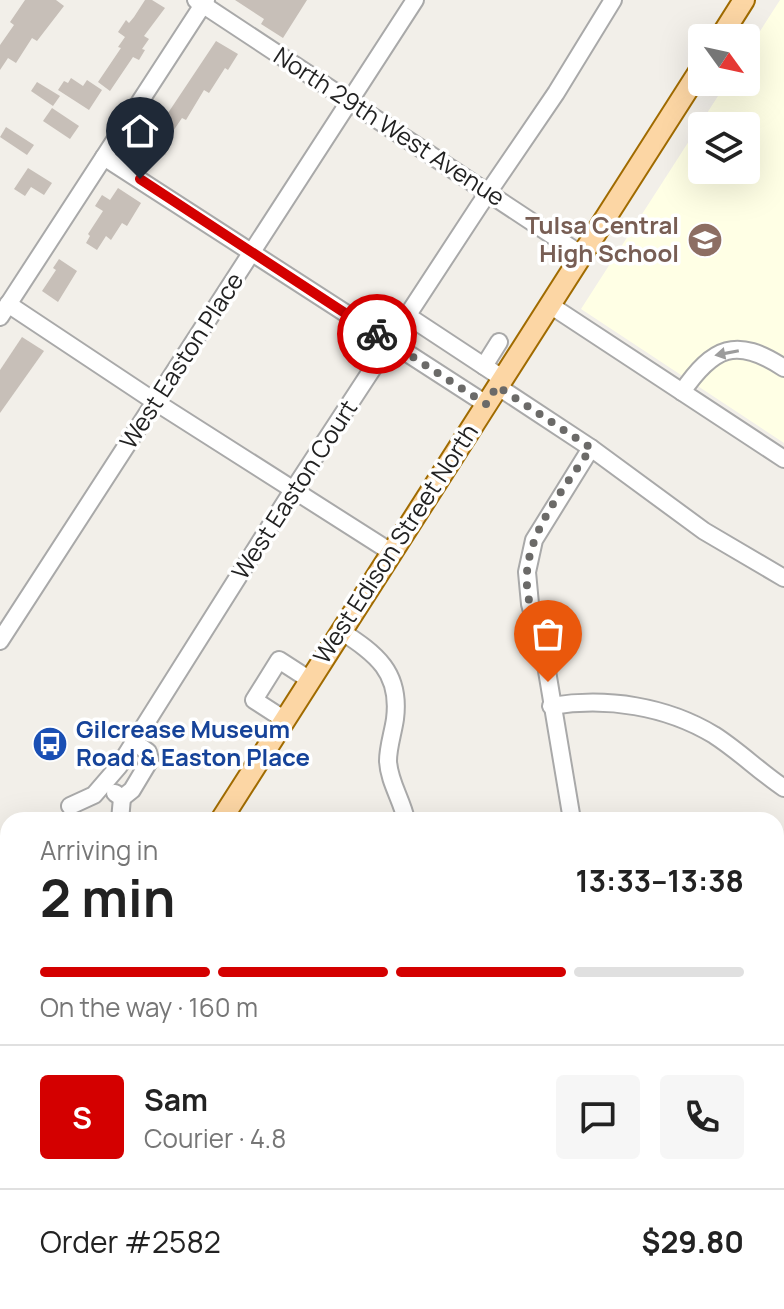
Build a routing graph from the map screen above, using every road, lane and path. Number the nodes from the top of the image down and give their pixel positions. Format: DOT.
graph roads {
  1 [pos="415,0"];
  2 [pos="613,0"];
  3 [pos="744,0"];
  4 [pos="202,2"];
  5 [pos="729,24"];
  6 [pos="688,89"];
  7 [pos="349,102"];
  8 [pos="104,157"];
  9 [pos="488,192"];
  10 [pos="253,252"];
  11 [pos="582,255"];
  12 [pos="550,305"];
  13 [pos="4,310"];
  14 [pos="408,316"];
  15 [pos="499,342"];
  16 [pos="391,343"];
  17 [pos="478,362"];
  18 [pos="784,368"];
  19 [pos="456,384"];
  20 [pos="495,389"];
  21 [pos="682,392"];
  22 [pos="154,401"];
  23 [pos="591,448"];
  24 [pos="784,459"];
  25 [pos="294,490"];
  26 [pos="391,552"];
  27 [pos="784,578"];
  28 [pos="341,631"];
  29 [pos="0,641"];
  30 [pos="310,680"];
  31 [pos="551,706"];
  32 [pos="285,720"];
  33 [pos="134,742"];
  34 [pos="105,785"];
  35 [pos="784,788"];
  36 [pos="122,798"];
  37 [pos="70,806"];
  38 [pos="121,812"];
  39 [pos="226,812"];
  40 [pos="403,812"];
  41 [pos="571,812"];
  1 -- 7 [label="street, West Easton Place"];
  2 -- 9 [label="street, West Easton Court"];
  3 -- 5 [label="main road"];
  4 -- 7 [label="street, North 29th West Avenue"];
  4 -- 8 [label="street"];
  6 -- 11 [label="main road, West Edison Street North"];
  7 -- 9 [label="street, North 29th West Avenue"];
  7 -- 10 [label="street, West Easton Place"];
  8 -- 10 [label="street"];
  8 -- 13 [label="street"];
  9 -- 11 [label="street, North 29th West Avenue"];
  9 -- 14 [label="street, West Easton Court"];
  10 -- 16 [label="street"];
  10 -- 22 [label="street, West Easton Place"];
  11 -- 12 [label="main road, West Edison Street North"];
  12 -- 20 [label="main road, West Edison Street North"];
  12 -- 21 [label="street"];
  13 -- 22 [label="street"];
  14 -- 16 [label="street, West Easton Court"];
  14 -- 17 [label="street"];
  15 -- 17 [label="street"];
  16 -- 19 [label="street"];
  16 -- 25 [label="street, West Easton Court"];
  17 -- 19 [label="street"];
  17 -- 20 [label="street"];
  18 -- 21 [label="street, one-way"];
  19 -- 20 [label="street"];
  20 -- 23 [label="street"];
  20 -- 26 [label="main road, West Edison Street North"];
  21 -- 24 [label="street"];
  22 -- 25 [label="street"];
  22 -- 29 [label="street, West Easton Place"];
  23 -- 27 [label="street"];
  23 -- 31 [label="street"];
  25 -- 26 [label="street"];
  25 -- 33 [label="street, West Easton Court"];
  26 -- 28 [label="main road, West Edison Street North"];
  28 -- 30 [label="main road, West Edison Street North"];
  28 -- 40 [label="street"];
  30 -- 32 [label="main road, West Edison Street North"];
  30 -- 32 [label="street"];
  31 -- 35 [label="street"];
  31 -- 41 [label="street"];
  32 -- 39 [label="main road, West Edison Street North"];
  33 -- 34 [label="street, West Easton Court"];
  33 -- 36 [label="street"];
  34 -- 36 [label="street"];
  34 -- 37 [label="street, West Easton Court"];
  36 -- 38 [label="street"];
}
